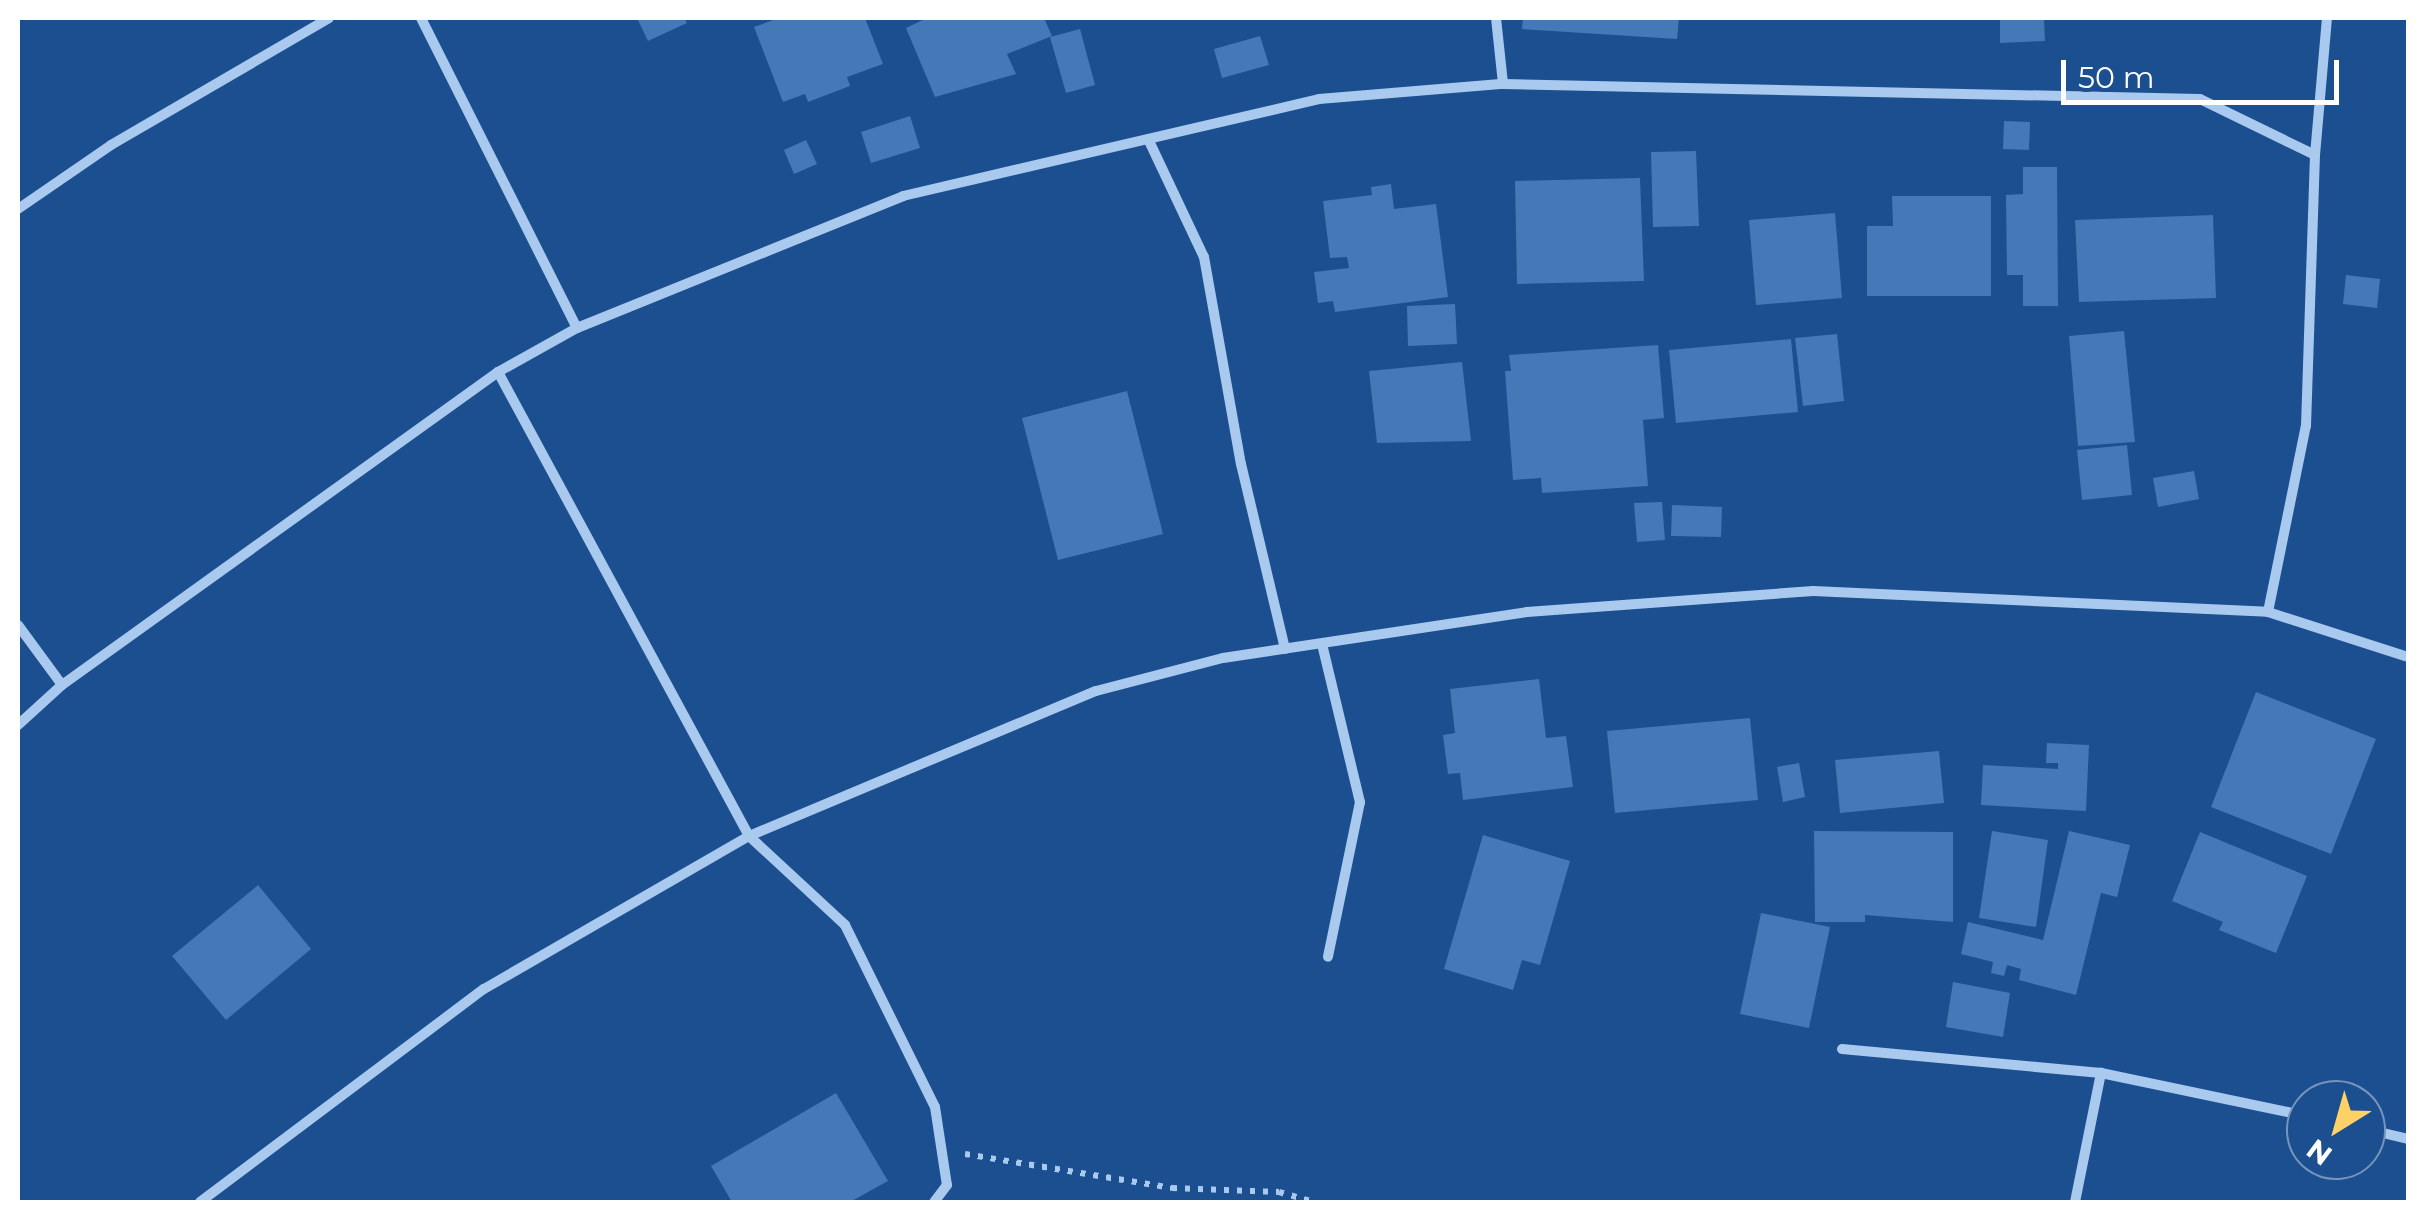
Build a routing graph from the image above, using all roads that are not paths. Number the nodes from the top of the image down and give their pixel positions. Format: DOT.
graph roads {
  1 [pos="329,18"];
  2 [pos="421,18"];
  3 [pos="1496,18"];
  4 [pos="2327,18"];
  5 [pos="1503,84"];
  6 [pos="1150,143"];
  7 [pos="2314,155"];
  8 [pos="18,209"];
  9 [pos="577,328"];
  10 [pos="498,372"];
  11 [pos="2268,612"];
  12 [pos="18,625"];
  13 [pos="1322,644"];
  14 [pos="1285,650"];
  15 [pos="2408,657"];
  16 [pos="62,684"];
  17 [pos="18,726"];
  18 [pos="749,836"];
  19 [pos="1328,957"];
  20 [pos="1842,1050"];
  21 [pos="2101,1072"];
  22 [pos="2286,1112"];
  23 [pos="200,1202"];
  24 [pos="934,1202"];
  25 [pos="2075,1202"];
  1 -- 8 [label="street"];
  2 -- 9 [label="street"];
  3 -- 5 [label="street"];
  4 -- 7 [label="street"];
  5 -- 6 [label="street"];
  5 -- 7 [label="street"];
  6 -- 9 [label="street"];
  6 -- 14 [label="street"];
  7 -- 11 [label="street"];
  9 -- 10 [label="street"];
  10 -- 16 [label="street"];
  10 -- 18 [label="street"];
  11 -- 13 [label="street"];
  11 -- 15 [label="street"];
  12 -- 16 [label="street"];
  13 -- 14 [label="street"];
  13 -- 19 [label="street"];
  14 -- 18 [label="street"];
  16 -- 17 [label="street"];
  18 -- 23 [label="street"];
  18 -- 24 [label="street"];
  20 -- 21 [label="street"];
  21 -- 22 [label="street"];
  21 -- 25 [label="street"];
}
